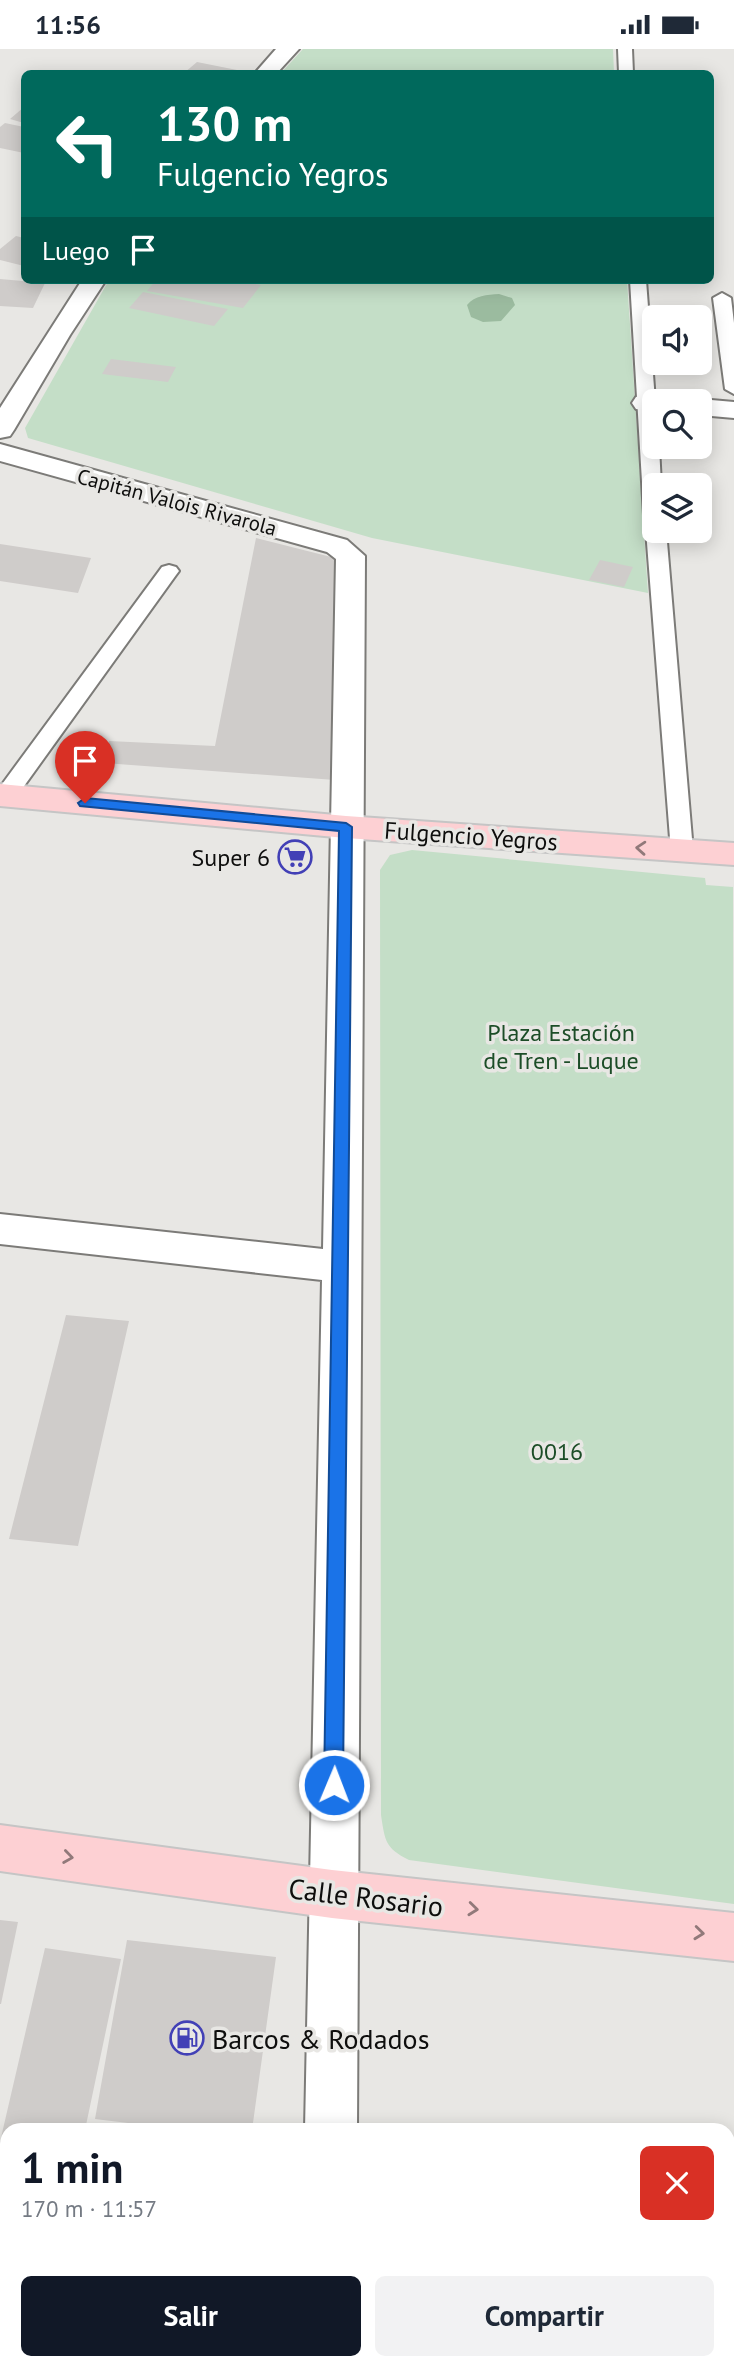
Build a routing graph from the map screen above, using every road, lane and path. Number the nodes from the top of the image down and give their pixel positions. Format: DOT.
graph roads {
  1 [pos="288,49"];
  2 [pos="625,49"];
  3 [pos="270,70"];
  4 [pos="626,70"];
  5 [pos="91,284"];
  6 [pos="638,284"];
  7 [pos="722,298"];
  8 [pos="649,389"];
  9 [pos="734,389"];
  10 [pos="712,408"];
  11 [pos="734,410"];
  12 [pos="0,430"];
  13 [pos="0,452"];
  14 [pos="657,543"];
  15 [pos="169,571"];
  16 [pos="3,795"];
  17 [pos="346,827"];
  18 [pos="682,851"];
  19 [pos="734,854"];
  20 [pos="0,1229"];
  21 [pos="341,1266"];
  22 [pos="0,1848"];
  23 [pos="332,1894"];
  24 [pos="734,1937"];
  25 [pos="331,2123"];
  1 -- 3 [label="street"];
  2 -- 4 [label="lane"];
  5 -- 12 [label="street"];
  6 -- 8 [label="lane"];
  7 -- 9 [label="lane"];
  10 -- 11 [label="street"];
  13 -- 17 [label="street, Capitán Valois Rivarola"];
  14 -- 18 [label="lane"];
  15 -- 16 [label="lane"];
  16 -- 17 [label="main road, Fulgencio Yegros"];
  18 -- 17 [label="main road, Fulgencio Yegros, one-way"];
  17 -- 21 [label="street"];
  18 -- 19 [label="main road, Fulgencio Yegros"];
  20 -- 21 [label="street"];
  21 -- 23 [label="street"];
  22 -- 23 [label="main road, Calle Rosario, one-way"];
  23 -- 24 [label="main road, Calle Rosario, one-way"];
  23 -- 25 [label="street"];
}
